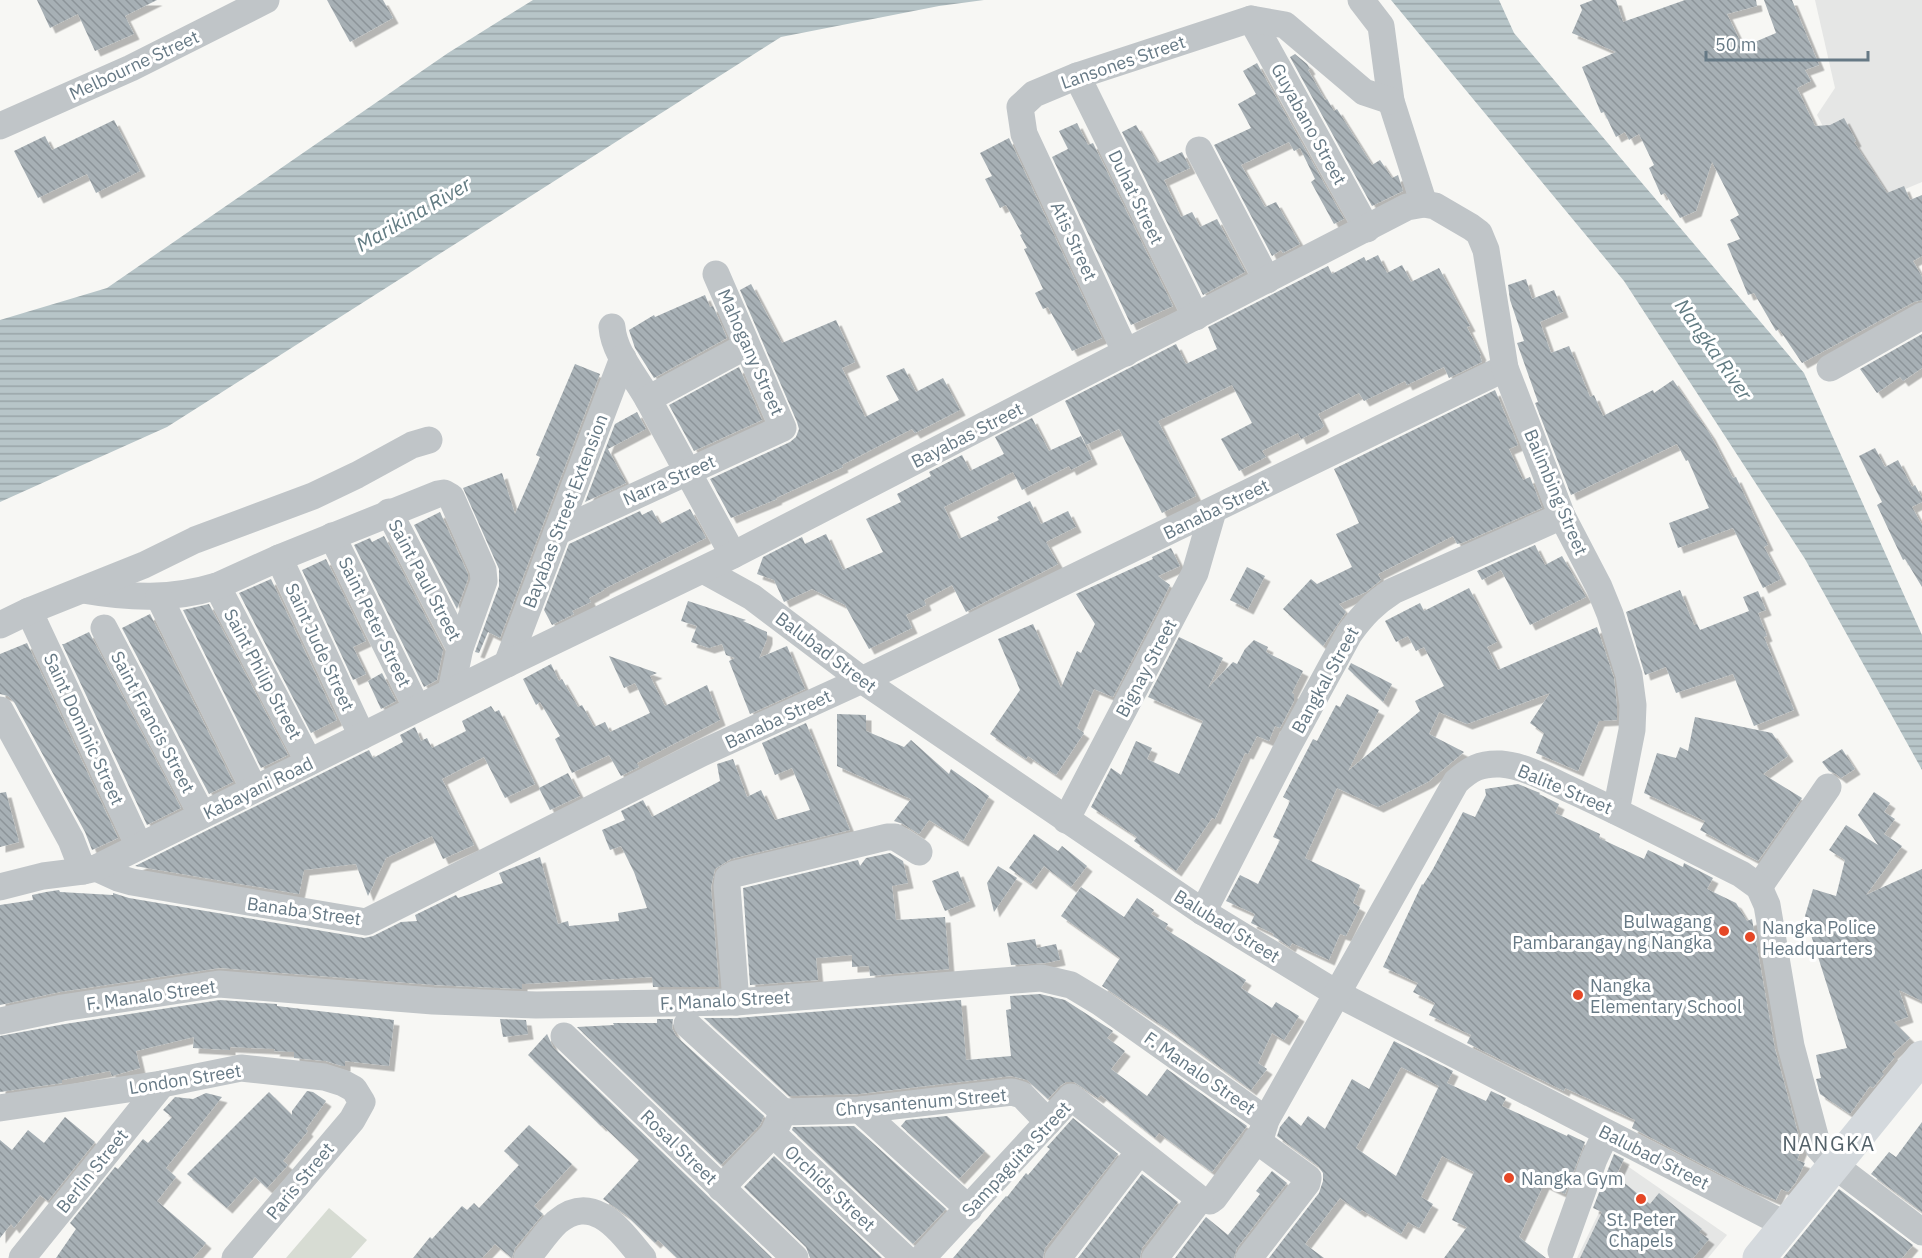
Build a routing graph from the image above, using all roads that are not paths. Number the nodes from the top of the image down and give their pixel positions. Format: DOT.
graph roads {
  1 [pos="266,0"];
  2 [pos="1361,0"];
  3 [pos="1251,19"];
  4 [pos="1077,76"];
  5 [pos="1390,102"];
  6 [pos="0,126"];
  7 [pos="1024,129"];
  8 [pos="1199,150"];
  9 [pos="1424,204"];
  10 [pos="1367,229"];
  11 [pos="716,274"];
  12 [pos="1268,280"];
  13 [pos="1922,316"];
  14 [pos="1196,317"];
  15 [pos="612,327"];
  16 [pos="746,346"];
  17 [pos="1126,353"];
  18 [pos="623,358"];
  19 [pos="1505,368"];
  20 [pos="1830,368"];
  21 [pos="648,399"];
  22 [pos="782,430"];
  23 [pos="429,440"];
  24 [pos="687,472"];
  25 [pos="1213,511"];
  26 [pos="389,513"];
  27 [pos="1562,516"];
  28 [pos="557,532"];
  29 [pos="332,536"];
  30 [pos="733,555"];
  31 [pos="279,558"];
  32 [pos="703,570"];
  33 [pos="217,586"];
  34 [pos="83,590"];
  35 [pos="159,597"];
  36 [pos="30,611"];
  37 [pos="0,625"];
  38 [pos="104,628"];
  39 [pos="460,648"];
  40 [pos="507,664"];
  41 [pos="862,680"];
  42 [pos="451,692"];
  43 [pos="417,708"];
  44 [pos="0,710"];
  45 [pos="362,736"];
  46 [pos="309,762"];
  47 [pos="1828,787"];
  48 [pos="254,789"];
  49 [pos="1616,811"];
  50 [pos="202,815"];
  51 [pos="1066,820"];
  52 [pos="138,846"];
  53 [pos="919,852"];
  54 [pos="89,870"];
  55 [pos="0,887"];
  56 [pos="1759,887"];
  57 [pos="1203,912"];
  58 [pos="1336,993"];
  59 [pos="736,1002"];
  60 [pos="0,1021"];
  61 [pos="687,1024"];
  62 [pos="564,1036"];
  63 [pos="1922,1057"];
  64 [pos="162,1084"];
  65 [pos="362,1102"];
  66 [pos="0,1108"];
  67 [pos="860,1110"];
  68 [pos="1048,1122"];
  69 [pos="778,1123"];
  70 [pos="1261,1130"];
  71 [pos="1606,1132"];
  72 [pos="1138,1152"];
  73 [pos="1834,1165"];
  74 [pos="722,1188"];
  75 [pos="1200,1199"];
  76 [pos="969,1209"];
  77 [pos="1786,1225"];
  78 [pos="1922,1232"];
  79 [pos="1561,1251"];
  80 [pos="22,1258"];
  81 [pos="235,1258"];
  82 [pos="527,1258"];
  83 [pos="643,1258"];
  84 [pos="795,1258"];
  85 [pos="905,1258"];
  86 [pos="922,1258"];
  87 [pos="1058,1258"];
  88 [pos="1155,1258"];
  89 [pos="1248,1258"];
  90 [pos="1759,1258"];
  1 -- 6 [label="street, Melbourne Street"];
  2 -- 5 [label="street"];
  3 -- 4 [label="street, Lansones Street"];
  3 -- 5 [label="street"];
  3 -- 10 [label="street, Guyabano Street"];
  4 -- 7 [label="street, Lansones Street"];
  4 -- 14 [label="street, Duhat Street"];
  5 -- 9 [label="street"];
  7 -- 17 [label="street, Atis Street"];
  8 -- 12 [label="street"];
  9 -- 10 [label="street, Bayabas Street"];
  9 -- 19 [label="street, Balimbing Street"];
  10 -- 12 [label="street, Bayabas Street"];
  11 -- 16 [label="street, Mahogany Street"];
  12 -- 14 [label="street, Bayabas Street"];
  13 -- 20 [label="street"];
  14 -- 17 [label="street, Bayabas Street"];
  15 -- 18 [label="street"];
  16 -- 21 [label="street"];
  16 -- 22 [label="street, Mahogany Street"];
  17 -- 30 [label="street, Bayabas Street"];
  18 -- 21 [label="street"];
  18 -- 28 [label="street, Bayabas Street Extension"];
  19 -- 25 [label="street, Banaba Street"];
  19 -- 27 [label="street, Balimbing Street"];
  21 -- 24 [label="street"];
  22 -- 24 [label="street, Narra Street"];
  23 -- 34 [label="street"];
  24 -- 28 [label="street, Narra Street"];
  24 -- 30 [label="street"];
  25 -- 41 [label="street, Banaba Street"];
  25 -- 51 [label="street, Bignay Street"];
  26 -- 29 [label="street"];
  26 -- 39 [label="street, Saint Paul Street"];
  26 -- 39 [label="street"];
  27 -- 49 [label="street, Balimbing Street"];
  27 -- 57 [label="street, Bangkal Street"];
  28 -- 40 [label="street, Bayabas Street Extension"];
  29 -- 31 [label="street"];
  29 -- 43 [label="street, Saint Peter Street"];
  30 -- 32 [label="street, Bayabas Street"];
  31 -- 33 [label="street"];
  31 -- 45 [label="street, Saint Jude Street"];
  32 -- 40 [label="street, Bayabas Street"];
  32 -- 41 [label="street, Balubad Street"];
  33 -- 35 [label="street"];
  33 -- 46 [label="street, Saint Philip Street"];
  34 -- 35 [label="street"];
  34 -- 36 [label="street"];
  35 -- 48 [label="street"];
  36 -- 37 [label="street"];
  36 -- 52 [label="street, Saint Dominic Street"];
  38 -- 50 [label="street, Saint Francis Street"];
  39 -- 42 [label="street"];
  40 -- 42 [label="street, Kabayani Road"];
  41 -- 51 [label="street, Balubad Street"];
  41 -- 54 [label="street, Banaba Street"];
  42 -- 43 [label="street, Kabayani Road"];
  43 -- 45 [label="street, Kabayani Road"];
  44 -- 54 [label="street"];
  45 -- 46 [label="street, Kabayani Road"];
  46 -- 48 [label="street, Kabayani Road"];
  47 -- 56 [label="street"];
  48 -- 50 [label="street, Kabayani Road"];
  49 -- 56 [label="street, Balite Street"];
  49 -- 58 [label="street, Balite Street"];
  50 -- 52 [label="street, Kabayani Road"];
  51 -- 57 [label="street, Balubad Street"];
  52 -- 54 [label="street, Kabayani Road"];
  53 -- 59 [label="street"];
  54 -- 55 [label="street, Kabayani Road"];
  56 -- 73 [label="street"];
  57 -- 58 [label="street, Balubad Street"];
  58 -- 70 [label="street, F. Manalo Street"];
  58 -- 71 [label="street, Balubad Street"];
  59 -- 60 [label="street, F. Manalo Street"];
  59 -- 70 [label="street, F. Manalo Street"];
  61 -- 69 [label="street, Orchids Street"];
  62 -- 74 [label="street, Rosal Street"];
  63 -- 73 [label="main road"];
  64 -- 65 [label="street, London Street"];
  64 -- 66 [label="street, London Street"];
  64 -- 80 [label="street, Berlin Street"];
  65 -- 81 [label="street, Paris Street"];
  67 -- 68 [label="street, Chrysantenum Street"];
  67 -- 69 [label="street, Chrysantenum Street"];
  67 -- 76 [label="street"];
  68 -- 72 [label="street, Sampaguita Street"];
  68 -- 76 [label="street, Sampaguita Street"];
  69 -- 74 [label="street"];
  69 -- 85 [label="street, Orchids Street"];
  70 -- 75 [label="street"];
  70 -- 89 [label="street"];
  71 -- 77 [label="street, Balubad Street"];
  71 -- 79 [label="street"];
  72 -- 75 [label="street, Sampaguita Street"];
  72 -- 87 [label="street"];
  73 -- 77 [label="main road"];
  73 -- 78 [label="street"];
  74 -- 84 [label="street, Rosal Street"];
  75 -- 88 [label="street"];
  76 -- 86 [label="street, Sampaguita Street"];
  77 -- 90 [label="main road"];
  82 -- 83 [label="street"];
}
